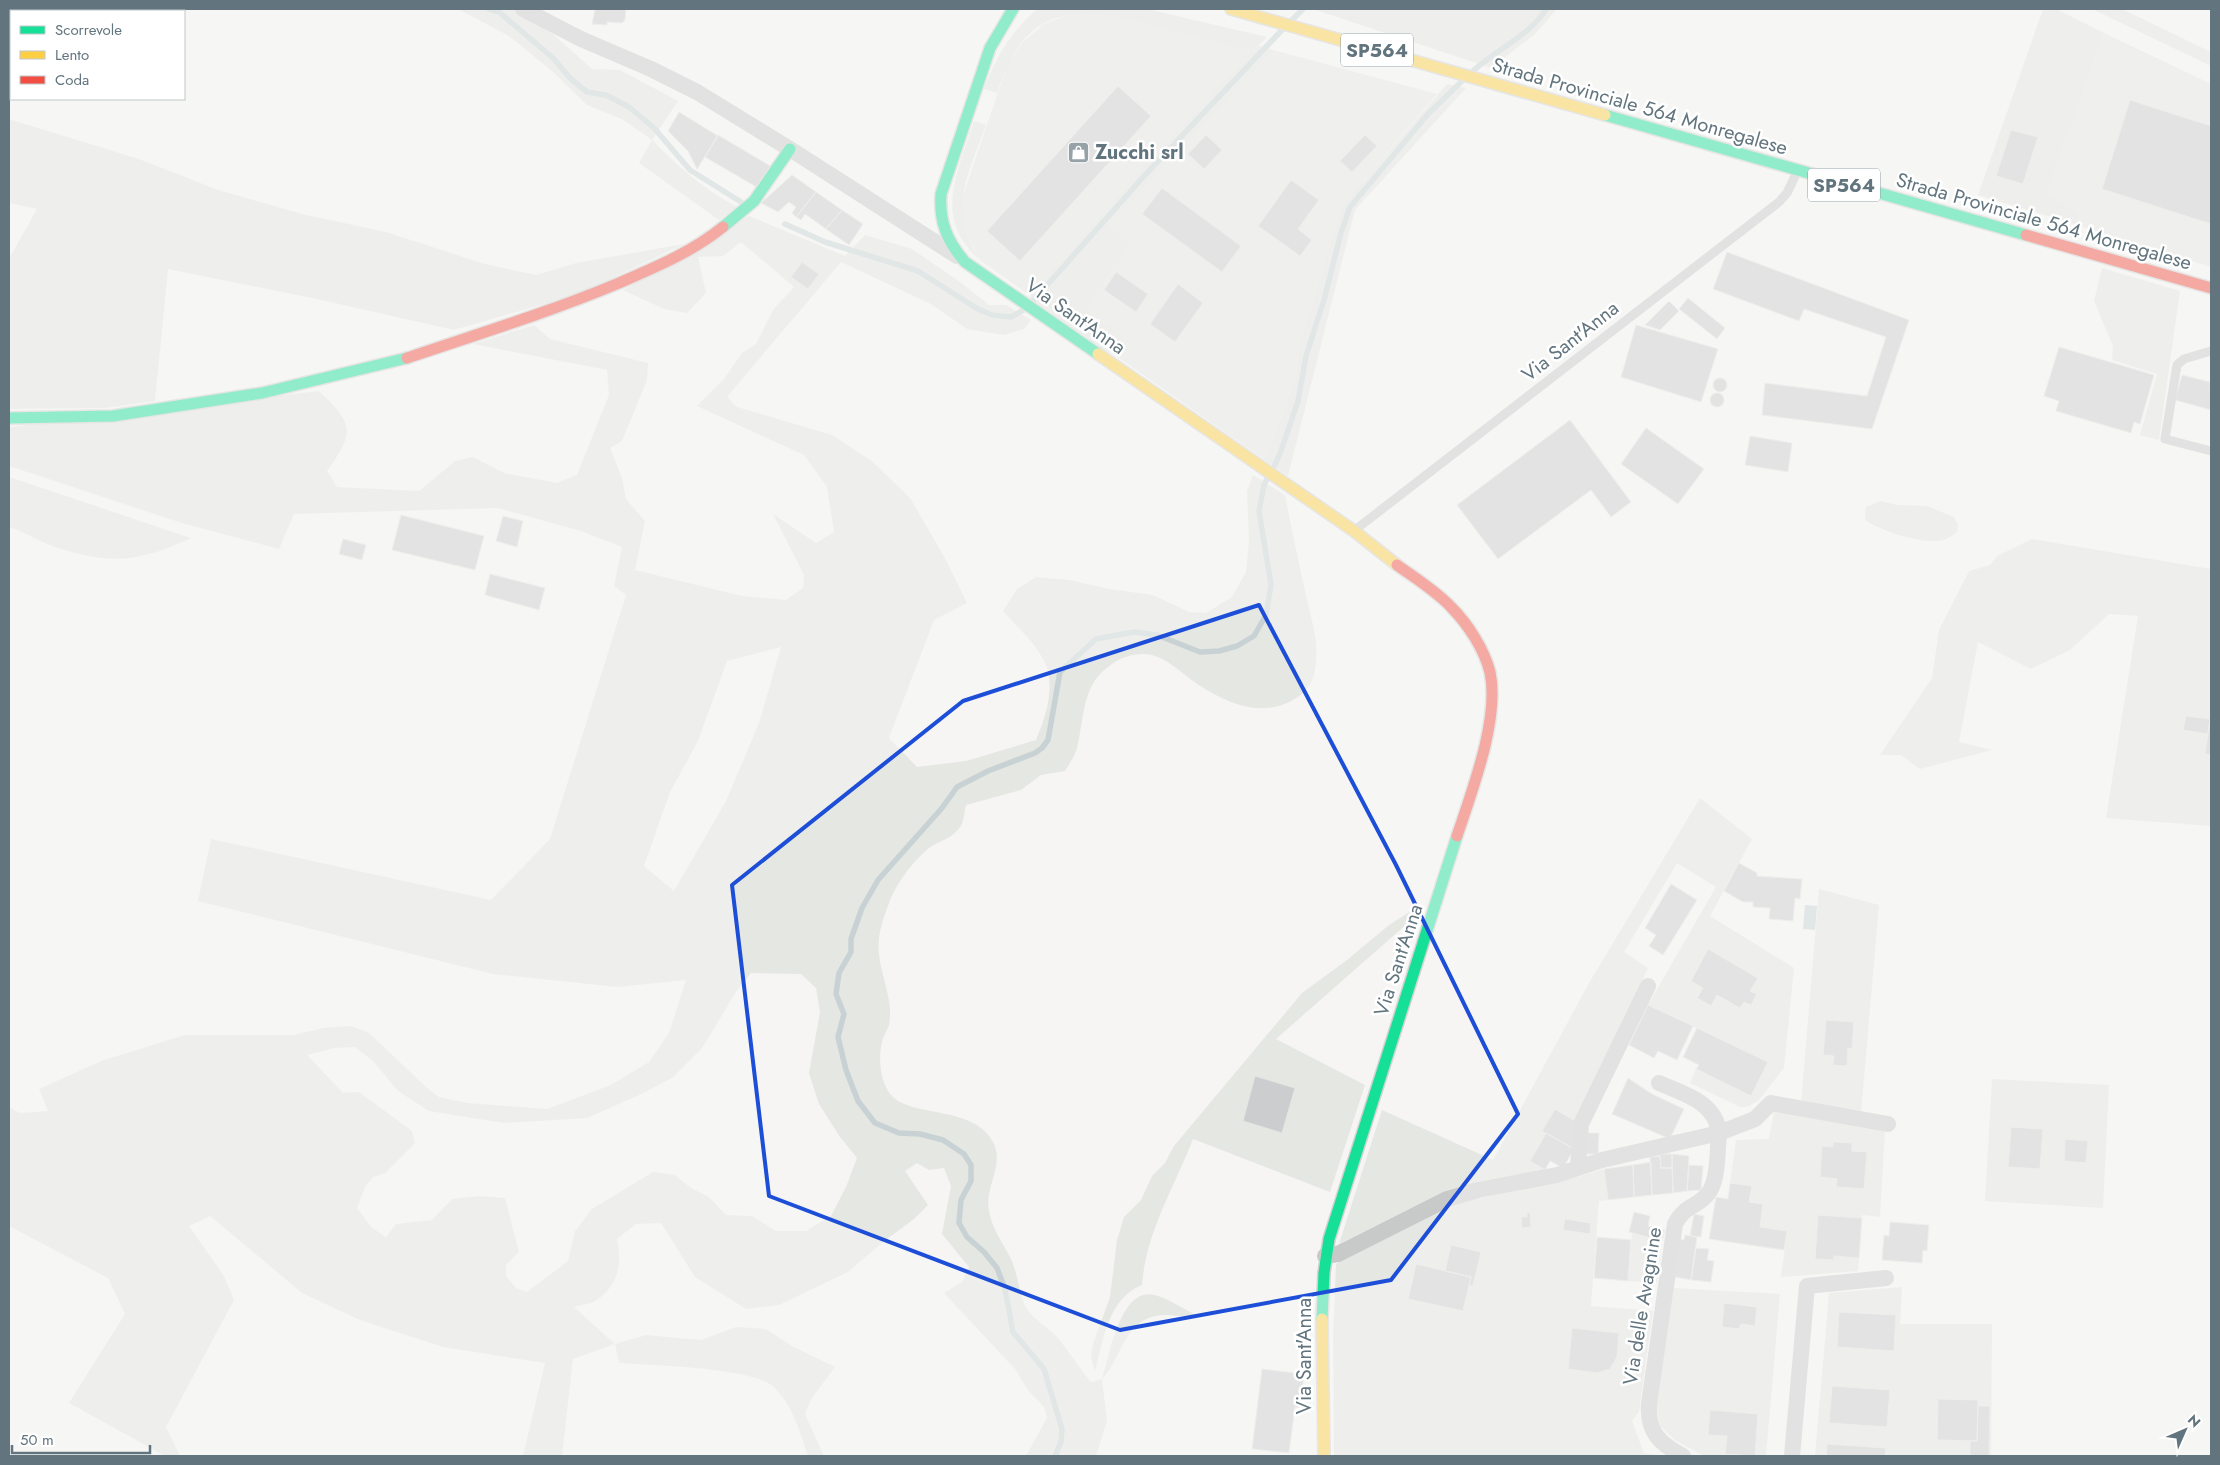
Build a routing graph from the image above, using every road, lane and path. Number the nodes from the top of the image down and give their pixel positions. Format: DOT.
graph roads {
  1 [pos="523,9"];
  2 [pos="1013,9"];
  3 [pos="1232,9"];
  4 [pos="994,21"];
  5 [pos="990,48"];
  6 [pos="790,149"];
  7 [pos="1797,171"];
  8 [pos="965,262"];
  9 [pos="2211,288"];
  10 [pos="2211,351"];
  11 [pos="9,418"];
  12 [pos="2211,451"];
  13 [pos="1354,531"];
  14 [pos="1648,986"];
  15 [pos="1660,1082"];
  16 [pos="1888,1124"];
  17 [pos="1719,1133"];
  18 [pos="1578,1168"];
  19 [pos="1326,1256"];
  20 [pos="1886,1278"];
  21 [pos="1324,1456"];
  22 [pos="1683,1456"];
  23 [pos="1792,1456"];
  1 -- 6 [label="street"];
  2 -- 5 [label="street, Via Sant'Anna"];
  3 -- 7 [label="street, Strada Provinciale 564 Monregalese / SP564"];
  4 -- 5 [label="street, Via Sant'Anna"];
  5 -- 8 [label="street, Via Sant'Anna"];
  6 -- 8 [label="street"];
  6 -- 11 [label="street"];
  7 -- 9 [label="street, Strada Provinciale 564 Monregalese / SP564"];
  7 -- 13 [label="lane, Via Sant'Anna"];
  8 -- 13 [label="street, Via Sant'Anna"];
  10 -- 12 [label="lane"];
  13 -- 19 [label="street, Via Sant'Anna"];
  14 -- 18 [label="street"];
  15 -- 17 [label="street, Via delle Avagnine"];
  16 -- 17 [label="street"];
  17 -- 18 [label="street"];
  17 -- 22 [label="street, Via delle Avagnine"];
  18 -- 19 [label="street"];
  19 -- 21 [label="street, Via Sant'Anna"];
  20 -- 23 [label="street"];
}
